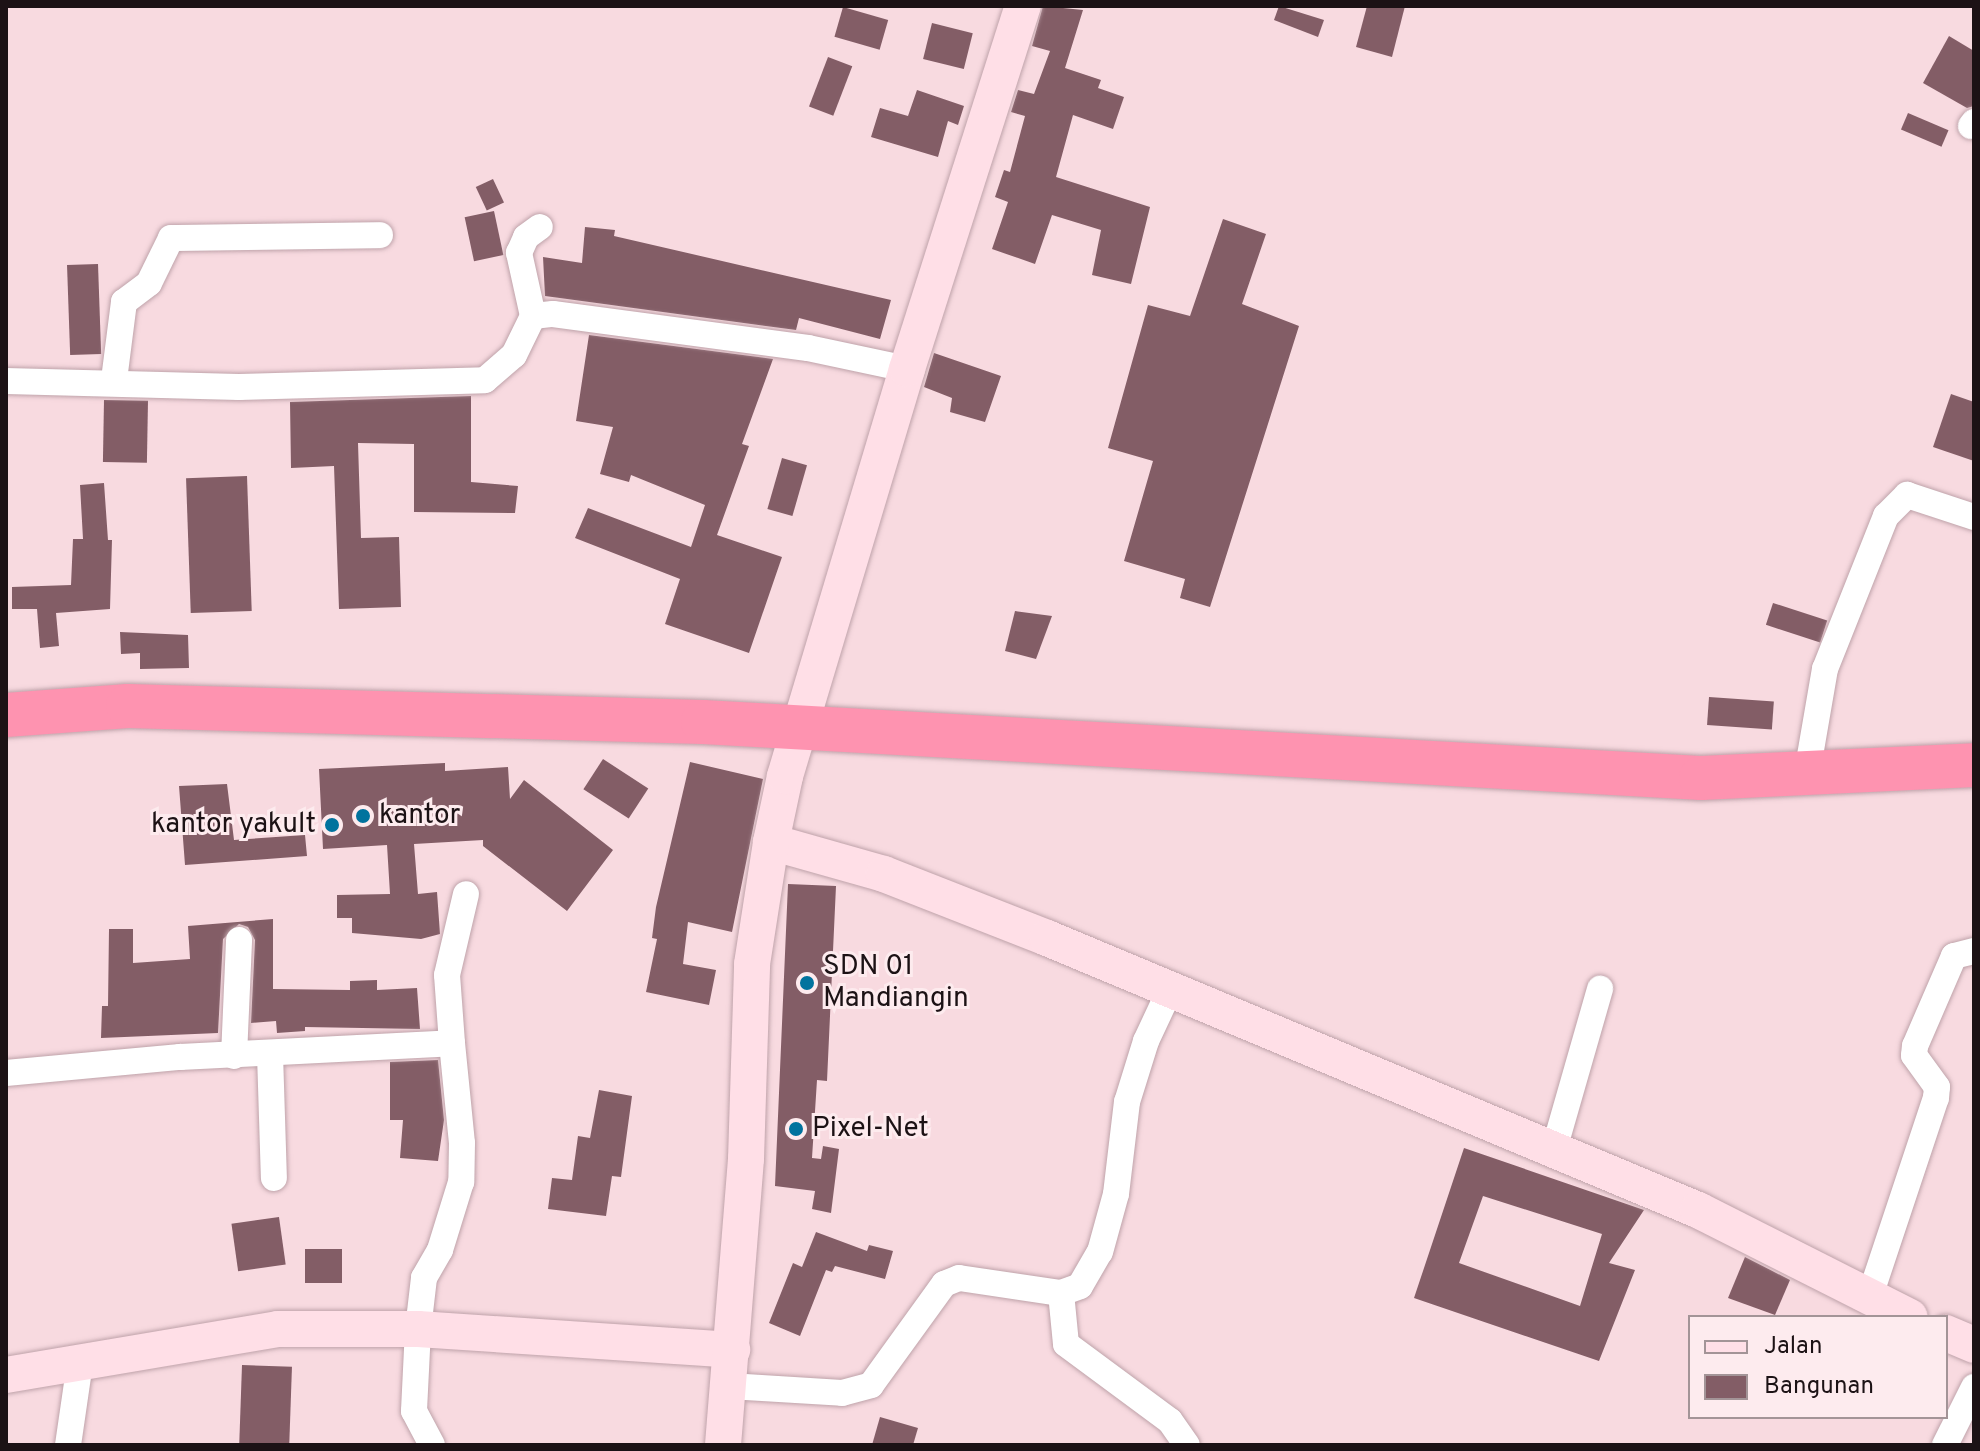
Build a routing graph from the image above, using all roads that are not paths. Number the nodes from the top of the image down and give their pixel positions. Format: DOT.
graph roads {
  1 [pos="1023,6"];
  2 [pos="540,227"];
  3 [pos="380,235"];
  4 [pos="533,316"];
  5 [pos="907,369"];
  6 [pos="114,380"];
  7 [pos="6,381"];
  8 [pos="1974,517"];
  9 [pos="6,715"];
  10 [pos="802,726"];
  11 [pos="1974,765"];
  12 [pos="1807,773"];
  13 [pos="771,842"];
  14 [pos="466,894"];
  15 [pos="239,940"];
  16 [pos="1974,951"];
  17 [pos="1600,989"];
  18 [pos="1169,992"];
  19 [pos="452,1043"];
  20 [pos="270,1054"];
  21 [pos="234,1056"];
  22 [pos="6,1073"];
  23 [pos="1553,1153"];
  24 [pos="274,1178"];
  25 [pos="1061,1293"];
  26 [pos="1869,1299"];
  27 [pos="1905,1315"];
  28 [pos="418,1329"];
  29 [pos="1948,1334"];
  30 [pos="1974,1345"];
  31 [pos="732,1350"];
  32 [pos="80,1363"];
  33 [pos="6,1375"];
  34 [pos="729,1386"];
  35 [pos="1974,1387"];
  36 [pos="68,1445"];
  37 [pos="432,1445"];
  38 [pos="723,1445"];
  39 [pos="1187,1445"];
  40 [pos="1945,1445"];
  1 -- 5 [label="street"];
  2 -- 4 [label="street"];
  3 -- 6 [label="street"];
  4 -- 5 [label="street"];
  4 -- 6 [label="street"];
  5 -- 10 [label="street"];
  6 -- 7 [label="street"];
  8 -- 12 [label="street"];
  9 -- 10 [label="highway"];
  10 -- 12 [label="highway"];
  10 -- 13 [label="street"];
  11 -- 12 [label="highway"];
  13 -- 18 [label="street"];
  13 -- 31 [label="street"];
  14 -- 19 [label="street"];
  15 -- 21 [label="street"];
  16 -- 26 [label="street"];
  17 -- 23 [label="street"];
  18 -- 23 [label="street"];
  18 -- 25 [label="street"];
  19 -- 20 [label="street"];
  19 -- 28 [label="street"];
  20 -- 21 [label="street"];
  20 -- 24 [label="street"];
  21 -- 22 [label="street"];
  23 -- 26 [label="street"];
  25 -- 34 [label="street"];
  25 -- 39 [label="street"];
  26 -- 27 [label="street"];
  28 -- 31 [label="street"];
  28 -- 32 [label="street"];
  28 -- 37 [label="street"];
  29 -- 30 [label="street"];
  31 -- 34 [label="street"];
  32 -- 33 [label="street"];
  32 -- 36 [label="street"];
  34 -- 38 [label="street"];
  35 -- 40 [label="street"];
}
